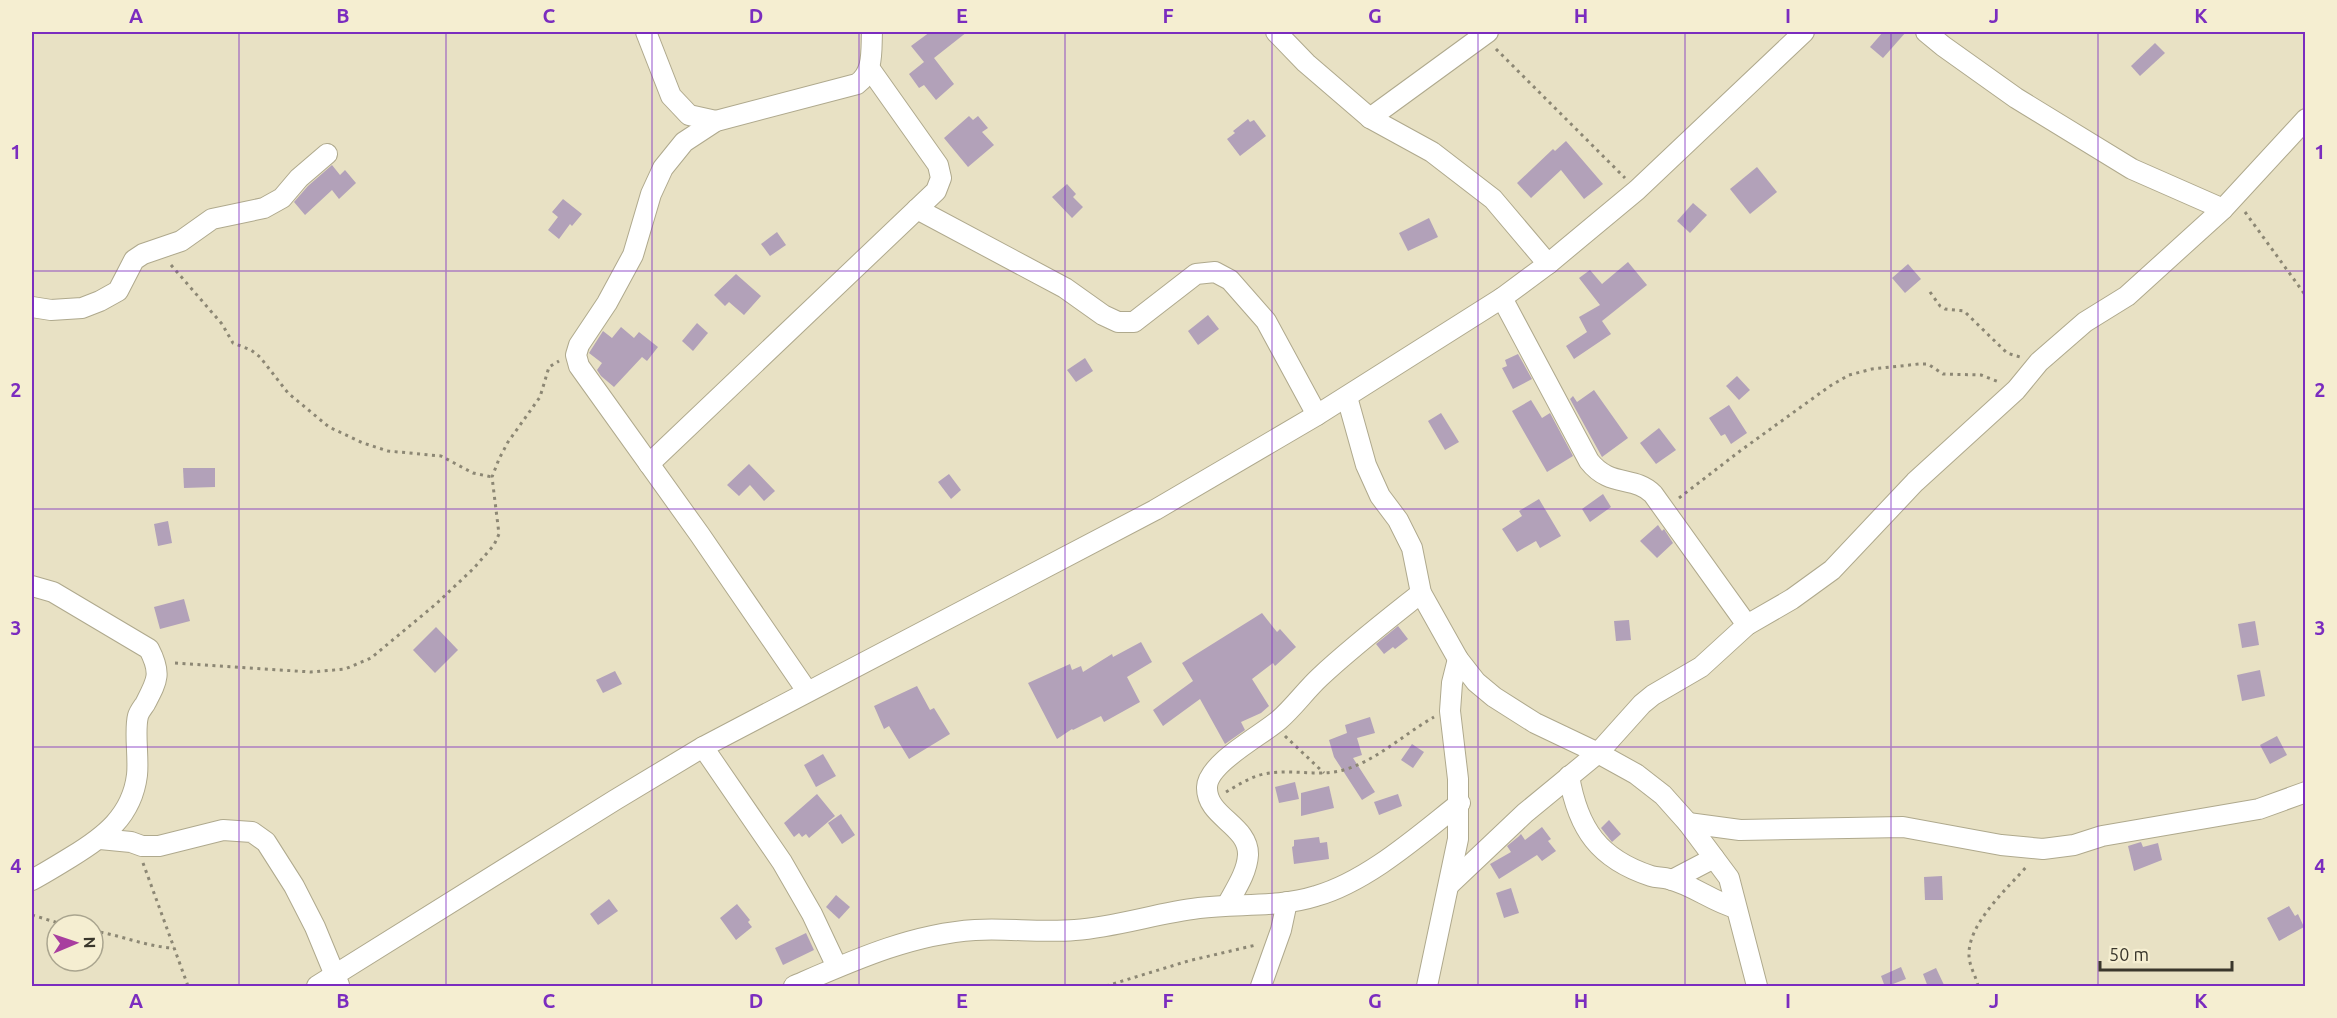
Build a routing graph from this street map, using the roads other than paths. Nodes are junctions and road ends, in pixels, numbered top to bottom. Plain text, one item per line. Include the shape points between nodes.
1 (646, 32) edge
2 (872, 32) edge
3 (1276, 32) edge
4 (1804, 32) edge
5 (1926, 32) edge
6 (1485, 34) edge
7 (870, 69) junction
8 (1370, 118) junction
9 (2306, 119) edge
10 (716, 121) junction
11 (327, 154) dead end
12 (2229, 203) junction
13 (917, 209) junction
14 (1548, 264) junction
15 (1502, 298) junction
16 (32, 307) edge
17 (1347, 396) junction
18 (1317, 415) junction
19 (649, 464) junction
20 (32, 586) edge
21 (1421, 593) junction
22 (1747, 625) junction
23 (1458, 659) junction
24 (807, 691) junction
25 (703, 747) junction
26 (1598, 753) junction
27 (1569, 777) junction
28 (2306, 792) edge
29 (1460, 803) junction
30 (118, 822) junction
31 (1688, 823) junction
32 (100, 839) junction
33 (136, 844) junction
34 (1714, 858) junction
35 (32, 880) edge
36 (1672, 880) junction
37 (1450, 884) junction
38 (1287, 902) junction
39 (1227, 905) junction
40 (1736, 908) junction
41 (837, 967) junction
42 (337, 981) edge
43 (317, 987) edge
44 (794, 987) edge
45 (1261, 987) edge
46 (1427, 987) edge
47 (1757, 987) edge

1 - 10 street via 671,96 689,115
2 - 7 street
3 - 8 street
4 - 14 street via 1637,190
5 - 12 street via 2016,98 2132,169
6 - 8 street
7 - 10 street via 857,84
7 - 13 street via 938,165 941,178 936,191
8 - 14 street via 1432,152 1493,199
9 - 12 street
10 - 19 street via 684,142 663,168 633,255 576,355 579,366
11 - 16 street via 282,198 264,208 212,219 181,241 134,260 118,291 100,301 82,308
12 - 22 street via 2127,296 2085,322 2039,362 2016,390 1915,482 1832,570
13 - 18 street via 1065,288 1118,322 1134,322 1196,274 1215,272 1230,280 1266,321
13 - 19 street
14 - 15 street
15 - 17 street
15 - 22 street via 1589,461 1604,476 1645,486
17 - 18 street
17 - 21 street via 1366,465 1412,548
18 - 24 street via 1155,510
19 - 24 street
20 - 30 street via 53,592 125,634 149,649 156,661 157,682 138,716 135,791
21 - 23 street
21 - 39 street via 1378,626 1276,723 1249,741 1211,776 1207,784 1211,804 1236,828 1247,851 1244,872
22 - 26 street via 1701,667 1642,704
23 - 26 street via 1494,698
23 - 29 street via 1450,711
24 - 25 street
25 - 41 street via 782,862
25 - 42 street
26 - 27 street
26 - 31 street via 1636,774 1663,795
27 - 36 street via 1580,819 1604,851 1634,870
27 - 37 street via 1517,819
28 - 31 street via 2259,809 2043,849 1903,827 1740,830
29 - 37 street
29 - 38 street via 1348,884 1315,897
30 - 32 street
30 - 33 street
31 - 34 street
32 - 33 street
32 - 35 street
33 - 42 street via 159,846 223,830 252,832 266,842 294,886
34 - 36 street
34 - 40 street via 1729,878
36 - 40 street
37 - 46 street
38 - 39 street
38 - 45 street
39 - 41 street via 1172,911 1107,927 973,930 891,946
40 - 47 street
41 - 44 street
42 - 43 street

